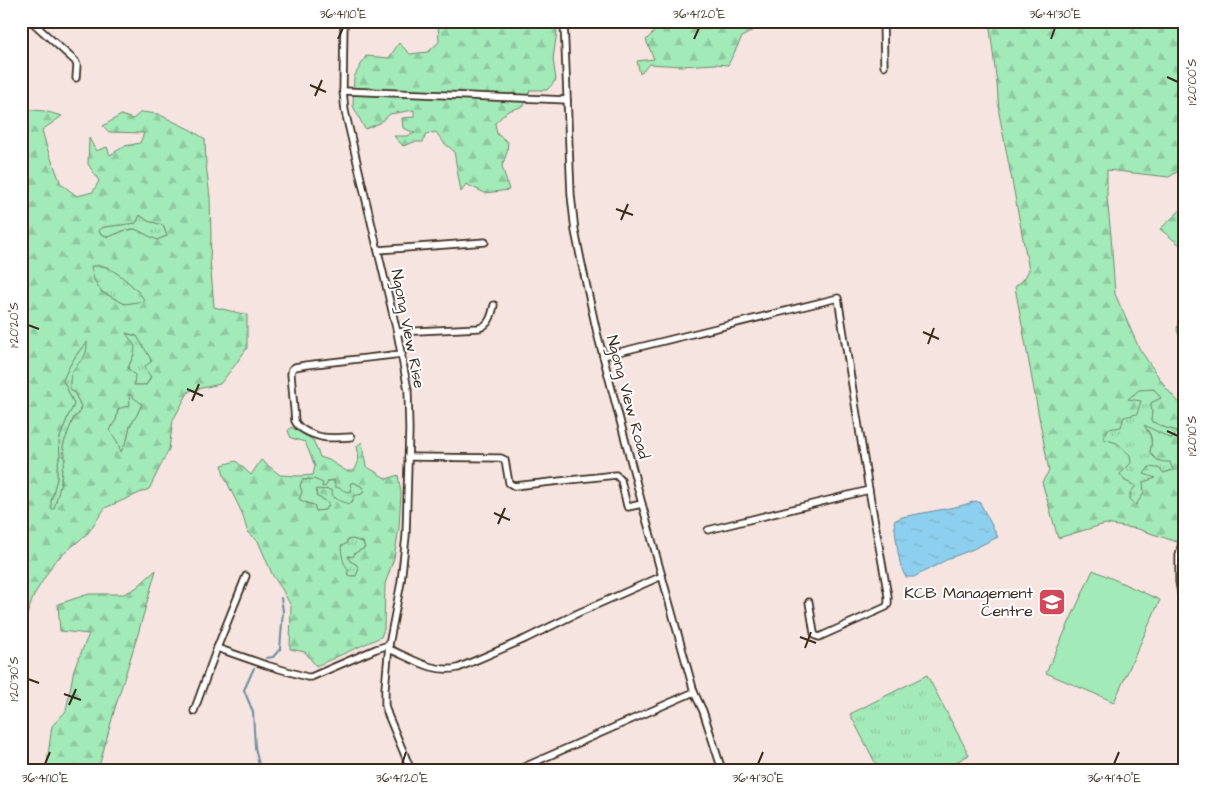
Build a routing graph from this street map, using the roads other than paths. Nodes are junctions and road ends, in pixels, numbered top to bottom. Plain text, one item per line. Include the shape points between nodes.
1 (31, 21) edge
2 (344, 21) edge
3 (564, 21) edge
4 (883, 21) edge
5 (884, 66) dead end
6 (76, 78) dead end
7 (343, 92) junction
8 (566, 100) junction
9 (485, 242) dead end
10 (378, 250) junction
11 (494, 304) dead end
12 (397, 332) junction
13 (402, 354) junction
14 (603, 356) junction
15 (351, 437) dead end
16 (408, 457) junction
17 (869, 490) junction
18 (642, 504) junction
19 (708, 530) dead end
20 (1185, 530) edge
21 (246, 576) dead end
22 (662, 576) junction
23 (809, 602) dead end
24 (1185, 614) edge
25 (389, 647) junction
26 (217, 648) junction
27 (694, 692) junction
28 (194, 710) dead end
29 (410, 770) edge
30 (517, 770) edge
31 (722, 770) edge

1 - 6 street via 75,60
2 - 7 street, Ngong View Rise
3 - 8 street, Ngong View Road
4 - 5 street
7 - 8 street
7 - 10 street, Ngong View Rise
8 - 14 street, Ngong View Road via 573,214
9 - 10 street
10 - 12 street, Ngong View Rise
11 - 12 street via 484,327
12 - 13 street, Ngong View Rise
13 - 15 street via 292,369 297,426 323,438
13 - 16 street, Ngong View Rise via 408,390
14 - 17 street via 838,298
14 - 18 street, Ngong View Road
16 - 18 street via 502,458 509,483 514,486 616,475 621,480 627,506
16 - 25 street, Ngong View Rise via 406,536
17 - 19 street
17 - 23 street via 888,604 819,637 814,633
18 - 22 street, Ngong View Road
20 - 24 street via 1179,555 1178,582
21 - 26 street
22 - 25 street via 458,668 436,669
22 - 27 street, Ngong View Road
25 - 26 street via 376,649 307,677
25 - 29 street, Ngong View Rise via 385,704
26 - 28 street
27 - 30 street
27 - 31 street, Ngong View Road

